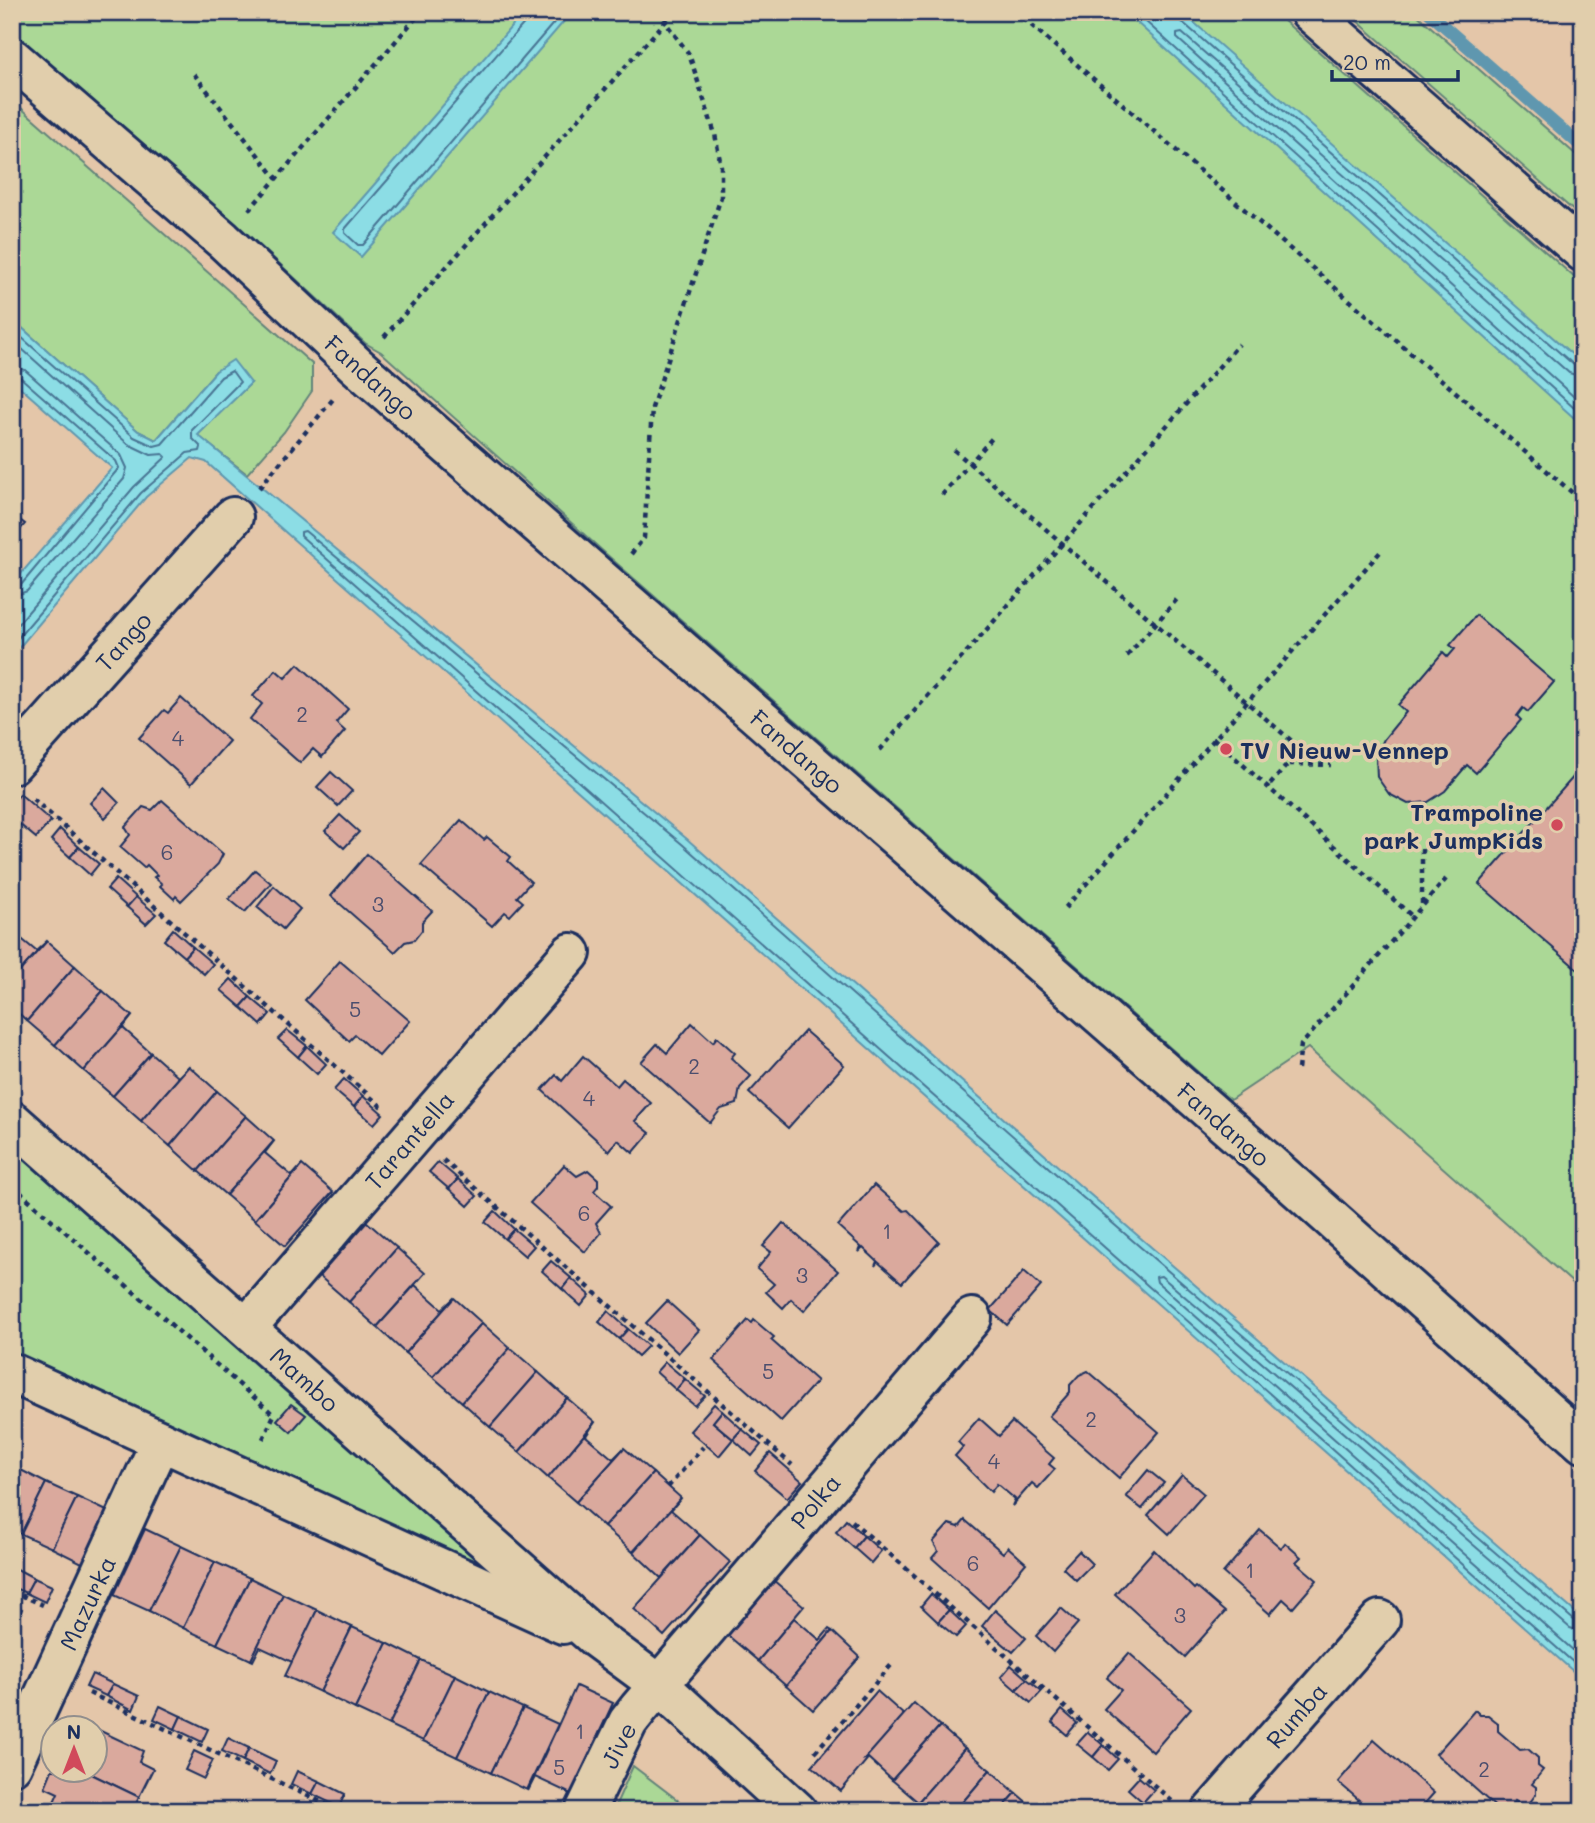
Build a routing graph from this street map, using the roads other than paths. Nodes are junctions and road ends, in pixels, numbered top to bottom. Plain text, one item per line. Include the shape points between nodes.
1 (1310, 12) edge
2 (12, 58) edge
3 (1583, 251) edge
4 (233, 517) road end
5 (20, 779) edge
6 (571, 953) dead end
7 (12, 1121) edge
8 (972, 1318) dead end
9 (247, 1327) junction
10 (12, 1373) edge
11 (161, 1441) junction
12 (1583, 1443) edge
13 (1380, 1620) dead end
14 (597, 1639) junction
15 (659, 1685) junction
16 (12, 1765) edge
17 (774, 1804) edge
18 (585, 1811) edge
19 (1212, 1811) edge

1 - 3 street
2 - 12 street, Fandango
4 - 5 street, Tango
6 - 9 street, Tarantella
7 - 9 street, Mambo
8 - 15 street, Polka
9 - 14 street, Mambo
10 - 11 street, Mambo
11 - 14 street, Mambo
11 - 16 street, Mazurka
13 - 19 street, Rumba
14 - 15 street, Mambo
15 - 17 street, Mambo
15 - 18 street, Jive via 628,1721

